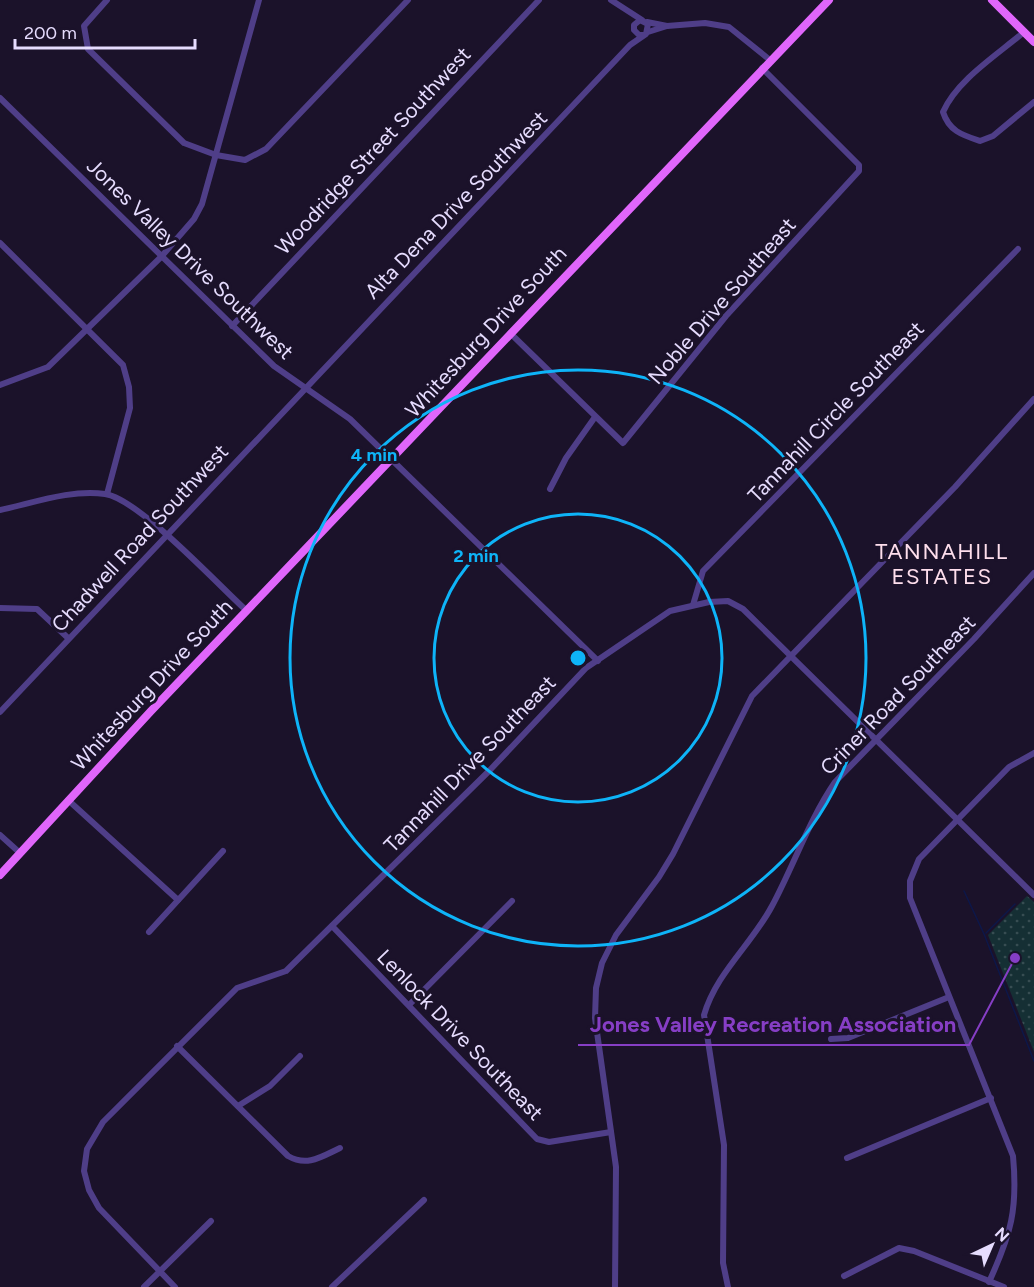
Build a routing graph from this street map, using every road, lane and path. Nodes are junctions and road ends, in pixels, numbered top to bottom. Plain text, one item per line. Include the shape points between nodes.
1 (107, 0) edge
2 (259, 0) edge
3 (408, 0) edge
4 (539, 0) edge
5 (611, 0) edge
6 (829, 0) edge
7 (992, 0) edge
8 (626, 11) junction
9 (644, 21) junction
10 (667, 26) junction
11 (634, 28) junction
12 (1023, 32) junction
13 (646, 34) junction
14 (1034, 42) edge
15 (630, 45) junction
16 (770, 60) junction
17 (762, 68) junction
18 (0, 98) edge
19 (1034, 102) edge
20 (216, 154) junction
21 (0, 243) edge
22 (1018, 249) dead end
23 (161, 256) junction
24 (232, 326) junction
25 (87, 330) junction
26 (510, 333) junction
27 (0, 386) edge
28 (304, 387) junction
29 (1034, 399) edge
30 (595, 417) junction
31 (391, 458) junction
32 (550, 489) dead end
33 (106, 494) junction
34 (0, 510) edge
35 (165, 535) junction
36 (1034, 573) edge
37 (693, 605) junction
38 (0, 608) edge
39 (247, 611) junction
40 (68, 638) junction
41 (792, 656) junction
42 (598, 661) junction
43 (0, 712) edge
44 (876, 739) junction
45 (1034, 753) edge
46 (68, 800) junction
47 (957, 819) junction
48 (0, 835) edge
49 (223, 851) dead end
50 (20, 853) junction
51 (0, 875) edge
52 (1034, 895) edge
53 (178, 900) junction
54 (512, 901) dead end
55 (332, 926) junction
56 (149, 932) dead end
57 (949, 997) junction
58 (409, 1005) junction
59 (831, 1039) dead end
60 (177, 1046) junction
61 (300, 1056) dead end
62 (991, 1098) junction
63 (238, 1106) junction
64 (611, 1132) junction
65 (340, 1148) dead end
66 (847, 1158) dead end
67 (424, 1200) dead end
68 (211, 1221) dead end
69 (159, 1271) junction
70 (844, 1276) dead end
71 (990, 1282) junction
72 (144, 1287) edge
73 (175, 1287) edge
74 (332, 1287) edge
75 (615, 1287) edge
76 (728, 1287) edge
77 (1004, 1287) edge

1 - 20 street via 84,26 88,49 183,143
2 - 20 street
3 - 20 street via 266,149 245,160
4 - 24 street, Woodridge Street Southwest
5 - 8 street
6 - 16 main road, Whitesburg Drive South
7 - 12 main road
8 - 9 street
8 - 11 street
9 - 10 street
9 - 11 street
9 - 13 street
10 - 13 street, Alta Dena Drive Southwest
10 - 16 street via 729,27
11 - 13 street via 639,35
11 - 15 street, Alta Dena Drive Southwest
12 - 14 main road
12 - 19 street via 948,99 943,112 947,125 980,141 993,136
13 - 15 street, Alta Dena Drive Southwest
15 - 28 street, Alta Dena Drive Southwest
16 - 17 main road, Whitesburg Drive South
17 - 26 main road, Whitesburg Drive South
17 - 30 street, Noble Drive Southeast via 859,165 859,171 726,316 623,443
18 - 23 street, Jones Valley Drive Southwest
20 - 23 street via 194,219
21 - 25 street
22 - 37 street, Tannahill Circle Southeast via 703,571
23 - 24 street, Jones Valley Drive Southwest
23 - 25 street
24 - 28 street, Jones Valley Drive Southwest via 274,366
25 - 27 street via 48,367
25 - 33 street via 123,365 129,387 130,408
26 - 30 street, Noble Drive Southeast
26 - 31 main road, Whitesburg Drive South
28 - 31 street, Jones Valley Drive Southwest via 336,408
28 - 35 street, Chadwell Road Southwest
29 - 41 street
30 - 32 street
31 - 39 main road, Whitesburg Drive South
31 - 42 street, Jones Valley Drive Southwest
33 - 34 street via 77,494
33 - 35 street via 127,504
35 - 39 street
35 - 40 street, Chadwell Road Southwest
36 - 44 street, Criner Road Southeast
37 - 41 street, Tannahill Drive Southeast via 728,601 743,609
37 - 42 street, Tannahill Drive Southeast via 670,611
38 - 40 street via 37,609
39 - 46 main road, Whitesburg Drive South
40 - 43 street, Chadwell Road Southwest
41 - 44 street, Tannahill Drive Southeast
41 - 64 street via 752,696 673,854 616,934 602,963 595,1018
42 - 55 street, Tannahill Drive Southeast via 586,668 490,770
44 - 47 street, Tannahill Drive Southeast
44 - 76 street, Criner Road Southeast via 823,799 772,906 710,994 704,1015 724,1145 723,1263
45 - 47 street via 1009,767
46 - 50 main road, Whitesburg Drive South
46 - 53 street
47 - 52 street, Tannahill Drive Southeast
47 - 57 street via 919,859 909,890
48 - 50 street
49 - 53 street
50 - 51 main road, Whitesburg Drive South
53 - 56 street
54 - 58 street
55 - 58 street, Lenlock Drive Southeast
55 - 60 street, Tannahill Drive Southeast via 286,971 237,988
57 - 59 street via 848,1038
57 - 62 street
58 - 64 street, Lenlock Drive Southeast via 537,1139 549,1142
60 - 63 street
60 - 69 street, Tannahill Drive Southeast via 103,1122 87,1149 84,1171 99,1208
61 - 63 street via 270,1086
62 - 66 street
62 - 71 street via 1013,1156 1016,1181 1014,1220
63 - 65 street via 281,1150 300,1163 315,1161
64 - 75 street via 616,1167
67 - 74 street
68 - 69 street
69 - 72 street
69 - 73 street, Tannahill Drive Southeast
70 - 71 street via 899,1248
71 - 77 street

